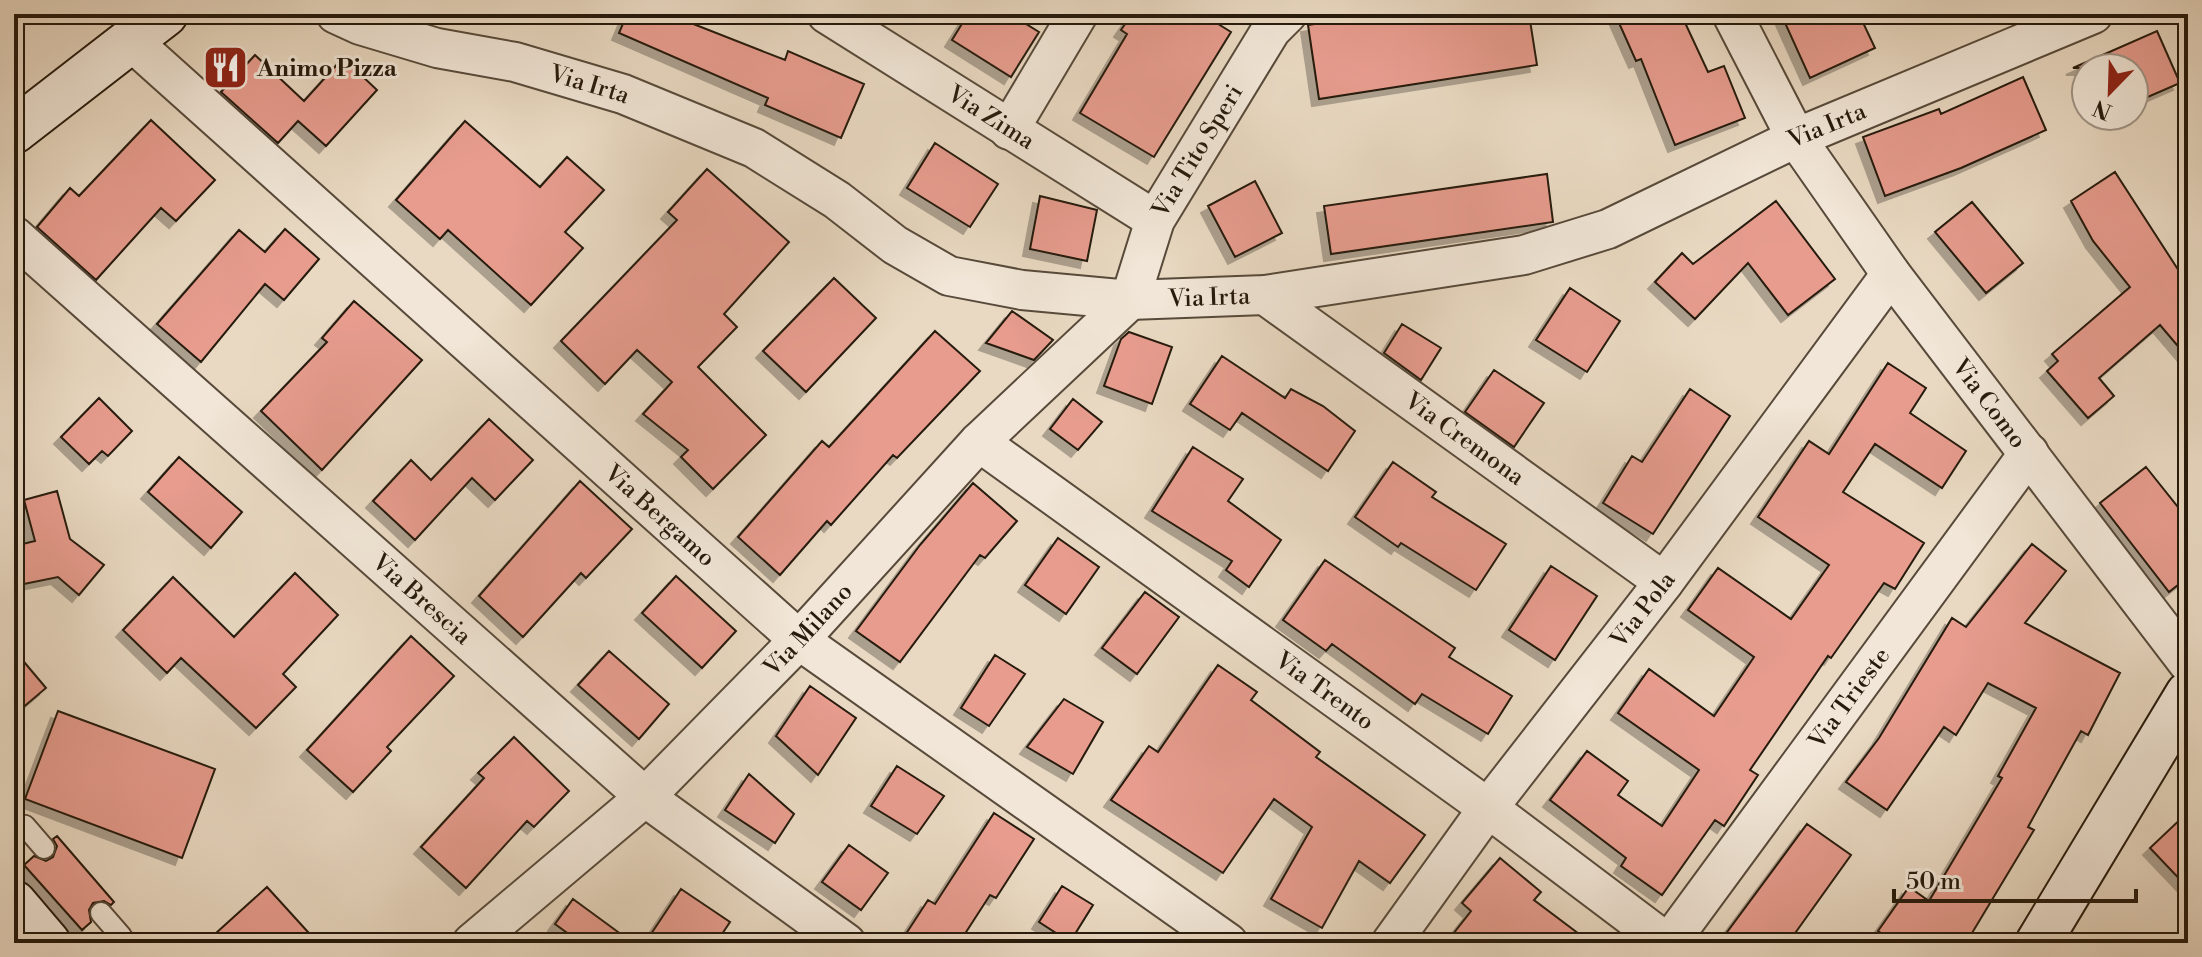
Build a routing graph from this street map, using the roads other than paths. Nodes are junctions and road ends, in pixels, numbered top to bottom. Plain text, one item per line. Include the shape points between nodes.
1 (165, 14) edge
2 (336, 14) edge
3 (827, 14) edge
4 (1078, 14) edge
5 (1287, 14) edge
6 (1732, 14) edge
7 (2093, 14) edge
8 (130, 40) junction
9 (1009, 130) junction
10 (14, 131) edge
11 (1796, 138) junction
12 (1155, 220) junction
13 (14, 236) edge
14 (1891, 274) junction
15 (1265, 295) junction
16 (1130, 300) junction
17 (979, 442) junction
18 (2029, 453) junction
19 (1664, 582) junction
20 (799, 640) junction
21 (2188, 663) edge
22 (2188, 694) edge
23 (645, 797) junction
24 (1488, 808) junction
25 (14, 831) edge
26 (44, 848) dead end
27 (14, 903) edge
28 (101, 913) dead end
29 (48, 943) edge
30 (118, 943) edge
31 (472, 943) edge
32 (846, 943) edge
33 (1228, 943) edge
34 (1391, 943) edge
35 (1668, 943) edge
36 (2038, 943) edge

1 - 8 street
2 - 16 street, Via Irta via 437,48 515,62 623,94 754,148 949,276 1022,290
3 - 9 street, Via Zima
4 - 9 street
5 - 12 street, Via Tito Speri via 1271,30
6 - 11 street, Via Como
7 - 11 street, Via Irta
8 - 10 street
8 - 20 street, Via Bergamo
9 - 12 street, Via Zima
11 - 14 street, Via Como
11 - 15 street, Via Irta via 1608,229 1524,255
12 - 16 street, Via Tito Speri
13 - 23 street, Via Brescia
14 - 18 street, Via Como
14 - 19 street, Via Pola
15 - 16 street, Via Irta
15 - 19 street, Via Cremona
16 - 17 street, Via Milano
17 - 20 street, Via Milano
17 - 24 street, Via Trento
18 - 21 street, Via Como
18 - 35 street, Via Trieste
19 - 24 street, Via Pola
20 - 23 street, Via Milano
20 - 33 street, Via Bergamo
22 - 36 street
23 - 31 street, Via Milano
23 - 32 street, Via Brescia
24 - 34 street, Via Pola
24 - 35 street, Via Trento
25 - 26 lane via 25,826
27 - 29 street
28 - 30 lane via 121,936

